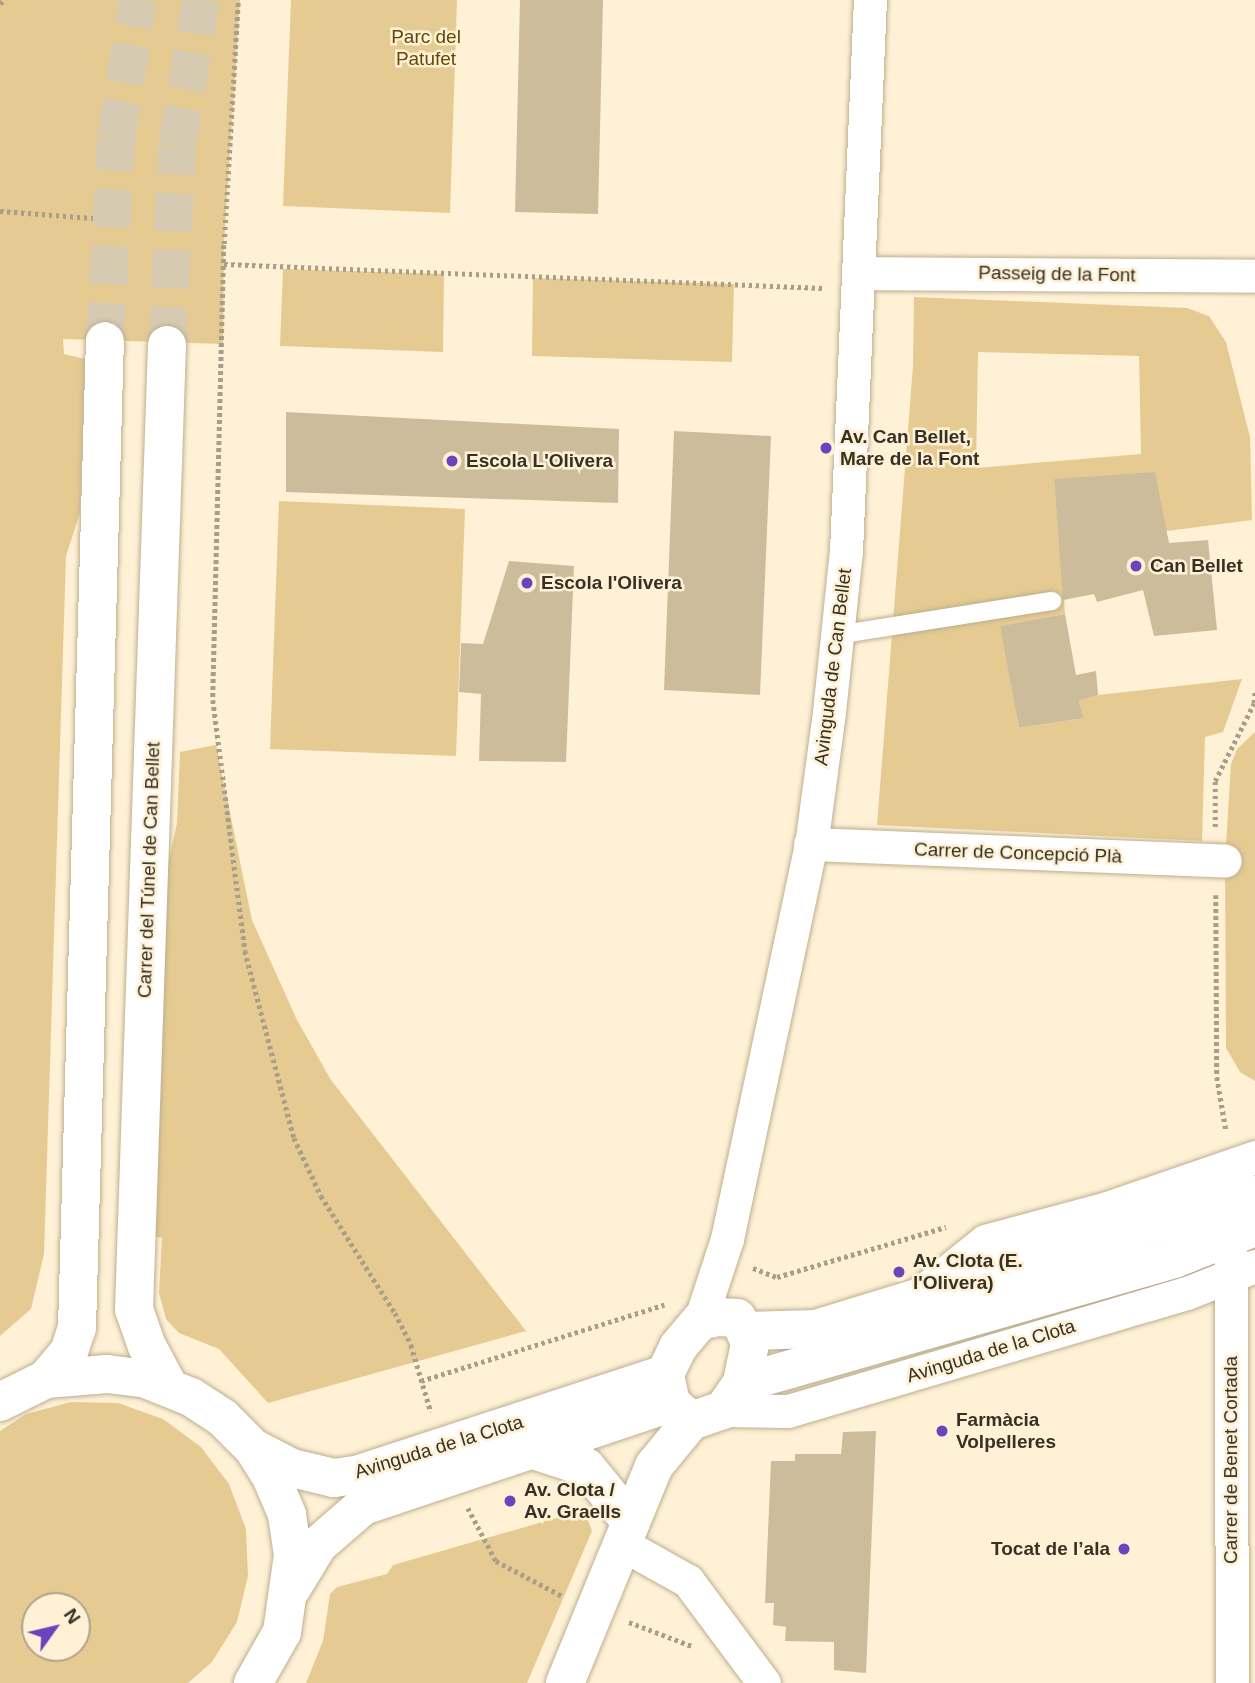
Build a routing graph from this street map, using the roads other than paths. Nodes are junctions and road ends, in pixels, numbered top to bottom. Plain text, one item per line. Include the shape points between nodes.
1 (870, 0) edge
2 (1255, 276) edge
3 (858, 281) junction
4 (106, 341) tunnel mouth
5 (167, 345) tunnel mouth
6 (1052, 601) dead end
7 (837, 635) junction
8 (810, 844) junction
9 (1220, 861) road end
10 (1234, 1153) edge
11 (1255, 1195) edge
12 (1243, 1231) edge
13 (1242, 1271) edge
14 (910, 1303) junction
15 (700, 1321) junction
16 (745, 1331) junction
17 (169, 1387) junction
18 (16, 1390) edge
19 (698, 1398) junction
20 (253, 1448) junction
21 (533, 1450) junction
22 (626, 1533) junction
23 (291, 1589) junction
24 (262, 1677) edge
25 (565, 1683) edge
26 (764, 1683) edge
27 (1232, 1683) edge

1 - 3 street, Avinguda de Can Bellet
2 - 3 street, Passeig de la Font
3 - 7 street, Avinguda de Can Bellet via 846,551
4 - 18 street via 77,1328 69,1352
5 - 17 street, Carrer del Túnel de Can Bellet via 134,1309
6 - 7 lane
7 - 8 street, Avinguda de Can Bellet
8 - 9 street, Carrer de Concepció Plà
8 - 15 street, Avinguda de Can Bellet via 718,1272
10 - 14 street via 1107,1208 985,1241
11 - 14 street
12 - 13 street, Carrer de Benet Cortada
12 - 19 street, Avinguda de la Clota via 1174,1259
13 - 19 street, Avinguda de la Clota via 1187,1293 788,1411
13 - 27 street, Carrer de Benet Cortada
14 - 16 street via 816,1329
15 - 16 street via 737,1318
15 - 19 street via 678,1347
16 - 19 street via 750,1344
17 - 18 street via 107,1374
17 - 20 street via 223,1418
19 - 20 street, Avinguda de la Clota via 334,1478 292,1468
19 - 21 street, Avinguda de la Clota
19 - 22 street via 653,1466
20 - 23 street via 287,1516
21 - 22 street via 586,1467
21 - 23 street, Avinguda de la Clota via 363,1506 318,1545
22 - 25 street
22 - 26 street via 688,1581
23 - 24 street via 282,1632

